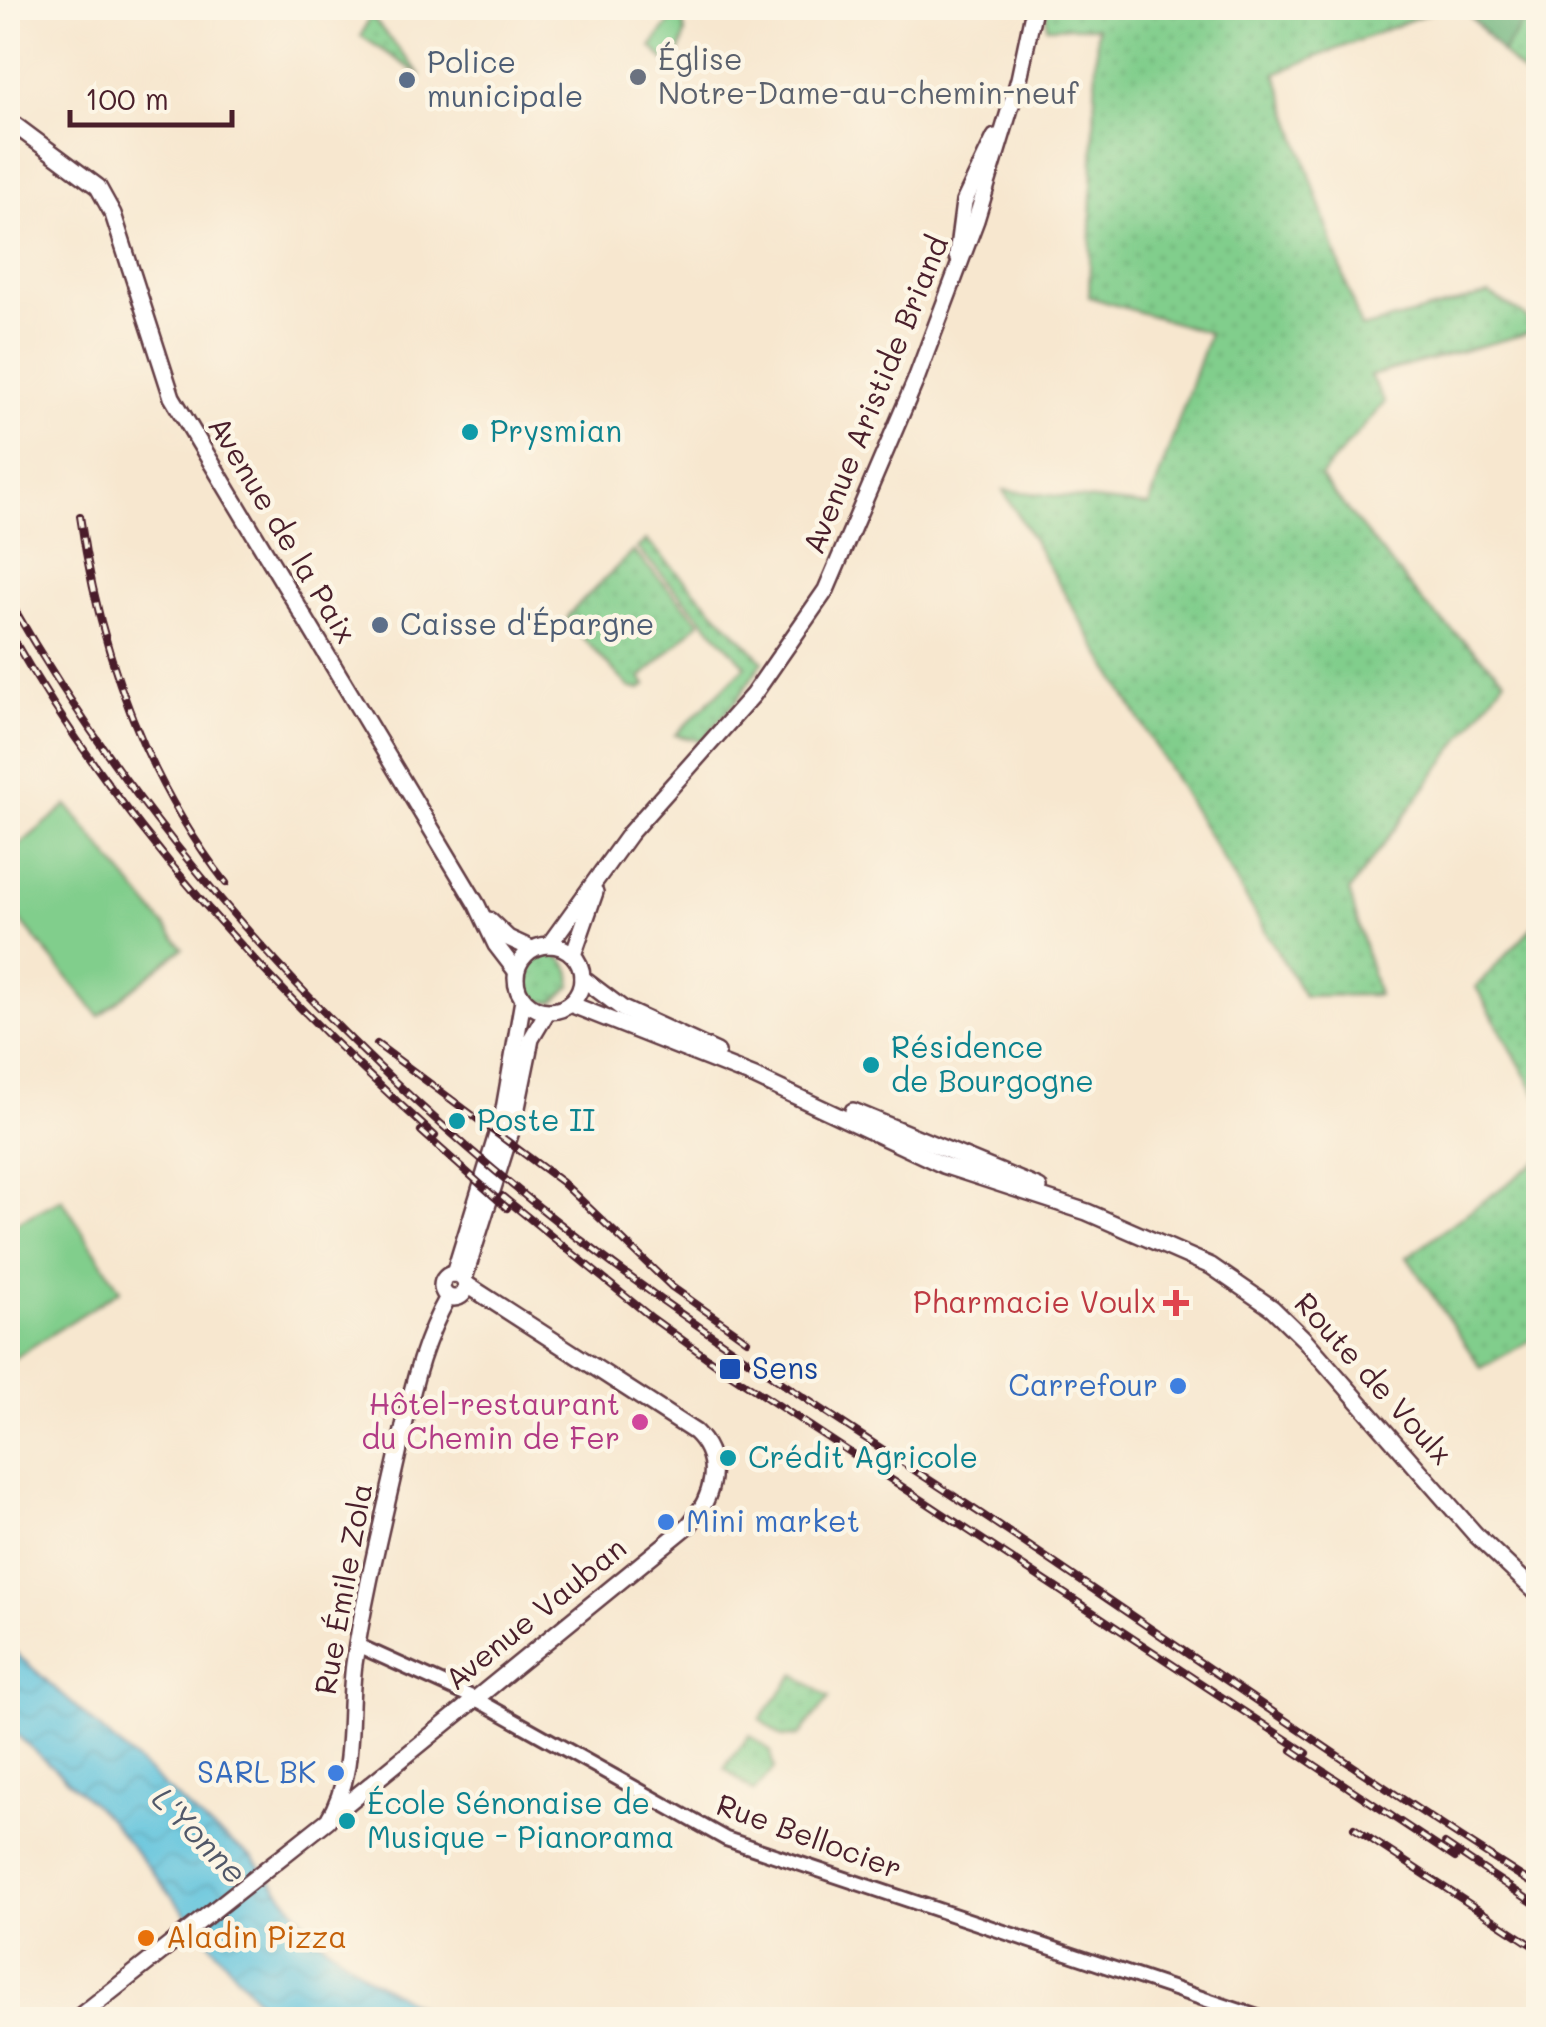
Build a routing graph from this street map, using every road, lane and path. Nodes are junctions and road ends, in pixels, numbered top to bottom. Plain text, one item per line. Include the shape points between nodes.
1 (1034, 8) edge
2 (1007, 114) junction
3 (8, 120) edge
4 (956, 270) junction
5 (601, 874) junction
6 (477, 905) junction
7 (549, 945) junction
8 (532, 949) junction
9 (572, 954) junction
10 (516, 972) junction
11 (582, 978) junction
12 (523, 1000) junction
13 (570, 1004) junction
14 (547, 1012) junction
15 (1088, 1212) junction
16 (462, 1279) junction
17 (1538, 1594) edge
18 (358, 1645) junction
19 (474, 1698) junction
20 (346, 1776) junction
21 (365, 1784) junction
22 (328, 1820) junction
23 (75, 2020) edge
24 (1267, 2020) edge

1 - 2 main road
2 - 4 main road, Avenue Aristide Briand
2 - 4 main road via 964,202
3 - 6 main road, Avenue de la Paix via 98,186 172,398
4 - 5 main road, Avenue Aristide Briand via 826,590 753,696
5 - 7 main road
5 - 9 main road
6 - 8 main road via 502,934
6 - 10 main road
7 - 8 main road
7 - 9 main road
8 - 10 main road
9 - 11 main road
10 - 12 main road
11 - 13 main road
11 - 15 main road, Route de Voulx via 623,1009
12 - 14 main road
12 - 16 main road via 508,1097 476,1203
13 - 14 main road
13 - 15 main road, Route de Voulx via 755,1076 943,1165
14 - 16 main road via 531,1038 514,1122
15 - 17 main road, Route de Voulx via 1211,1266 1272,1308 1475,1534
16 - 18 main road, Rue Émile Zola via 442,1284 448,1296 418,1365
16 - 19 main road, Avenue Vauban via 688,1426 702,1439 713,1467 711,1488 689,1525
18 - 19 street, Rue Bellocier
18 - 20 main road, Rue Émile Zola
19 - 21 main road, Avenue Vauban
19 - 24 street, Rue Bellocier via 726,1839
20 - 21 main road
20 - 22 main road, Rue Émile Zola
21 - 22 main road, Avenue Vauban
22 - 23 main road

